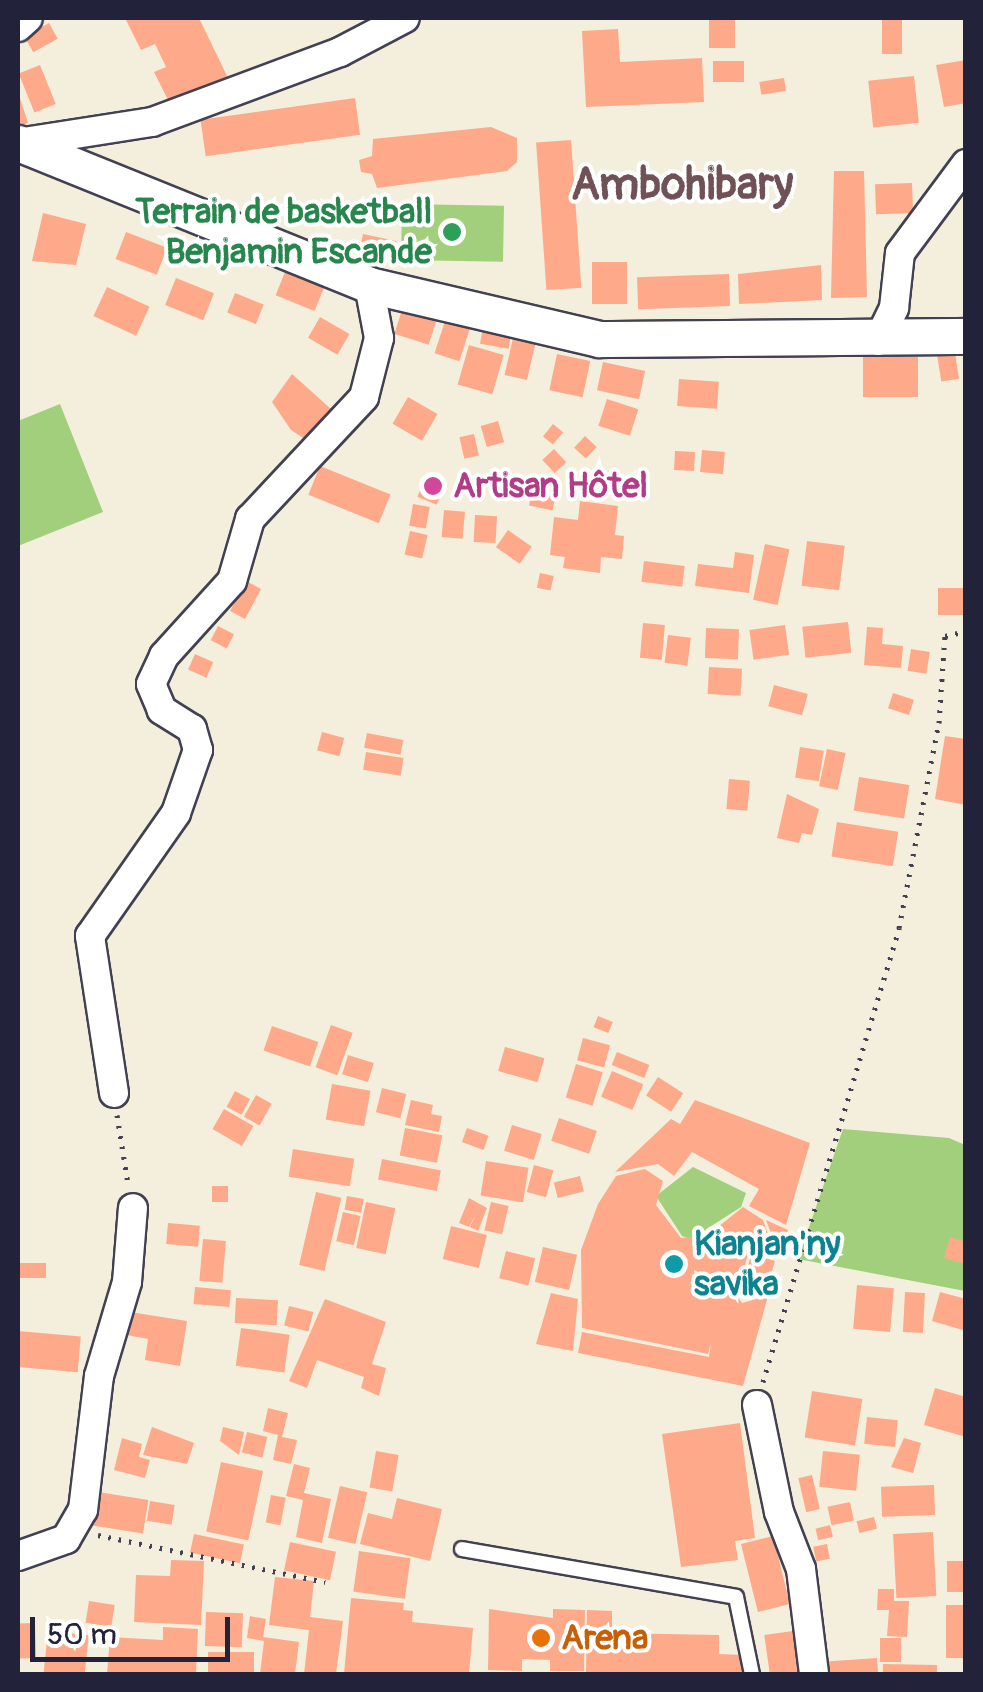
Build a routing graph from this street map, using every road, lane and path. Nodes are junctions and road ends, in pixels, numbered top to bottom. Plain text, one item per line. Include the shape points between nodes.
1 (28, 18) edge
2 (405, 18) edge
3 (18, 26) edge
4 (18, 142) edge
5 (966, 164) edge
6 (369, 286) junction
7 (966, 336) edge
8 (878, 341) junction
9 (966, 631) edge
10 (114, 1092) joint
11 (132, 1208) joint
12 (757, 1404) joint
13 (72, 1529) junction
14 (462, 1549) dead end
15 (18, 1556) edge
16 (325, 1582) dead end
17 (752, 1674) edge
18 (814, 1674) edge

1 - 3 street
2 - 4 street via 340,52 152,122
4 - 6 street
5 - 8 street via 900,253 894,308
6 - 8 street via 599,339
6 - 10 street via 379,338 364,397 250,519 232,581 164,656 151,684 162,710 192,730 198,750 176,813 90,936
7 - 8 street
9 - 12 path via 945,636 939,723 899,928
10 - 11 path
11 - 13 street via 127,1282 99,1376 82,1510
12 - 18 street via 779,1512 801,1568
13 - 15 street via 66,1539
13 - 16 path
14 - 17 lane via 736,1597

